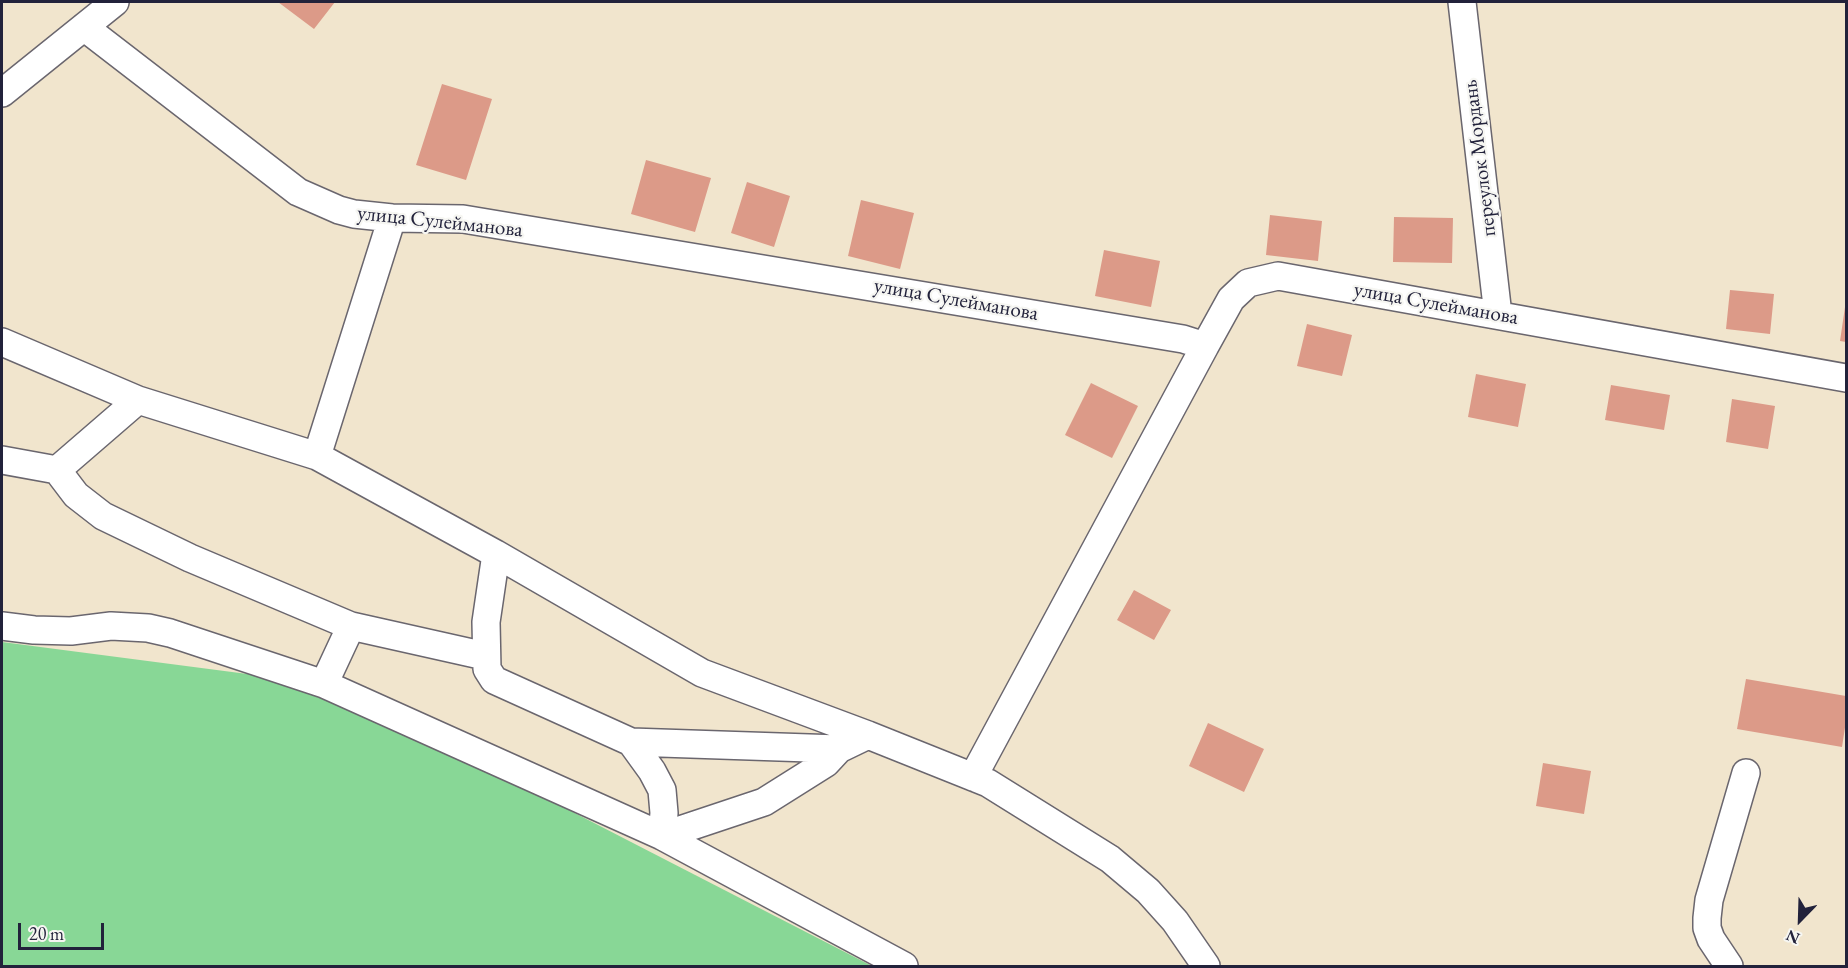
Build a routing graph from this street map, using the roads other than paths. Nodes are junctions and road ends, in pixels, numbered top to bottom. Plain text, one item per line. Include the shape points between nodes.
1 (115, 2) edge
2 (1462, 2) edge
3 (84, 27) junction
4 (2, 93) edge
5 (392, 218) junction
6 (1498, 315) junction
7 (2, 342) edge
8 (1205, 346) junction
9 (1846, 378) edge
10 (138, 400) junction
11 (318, 456) junction
12 (2, 460) edge
13 (57, 470) junction
14 (496, 554) junction
15 (2, 626) edge
16 (351, 626) junction
17 (485, 656) junction
18 (324, 684) junction
19 (868, 735) junction
20 (631, 742) junction
21 (839, 749) junction
22 (1746, 773) dead end
23 (973, 777) junction
24 (662, 836) junction
25 (904, 966) edge
26 (1206, 966) edge
27 (1729, 966) edge

1 - 3 street
2 - 6 street, переулок Мордань
3 - 4 street
3 - 5 street, улица Сулейманова via 298,192 339,210
5 - 8 street, улица Сулейманова via 463,219 1183,339
5 - 11 street
6 - 8 street, улица Сулейманова via 1278,276 1248,283 1231,299
6 - 9 street, улица Сулейманова
7 - 10 street
8 - 23 street
10 - 11 street
10 - 13 street
11 - 14 street
12 - 13 street
13 - 16 street via 76,495 103,516 190,558
14 - 17 street
14 - 19 street via 702,673
15 - 18 street via 44,630 148,628
16 - 17 street
16 - 18 street
17 - 20 street via 494,680
18 - 24 street
19 - 21 street
19 - 23 street
20 - 21 street
20 - 24 street via 662,790
21 - 24 street via 826,763 764,802
22 - 27 street via 1707,918 1711,939
23 - 26 street via 1110,859 1148,891 1175,921
24 - 25 street

